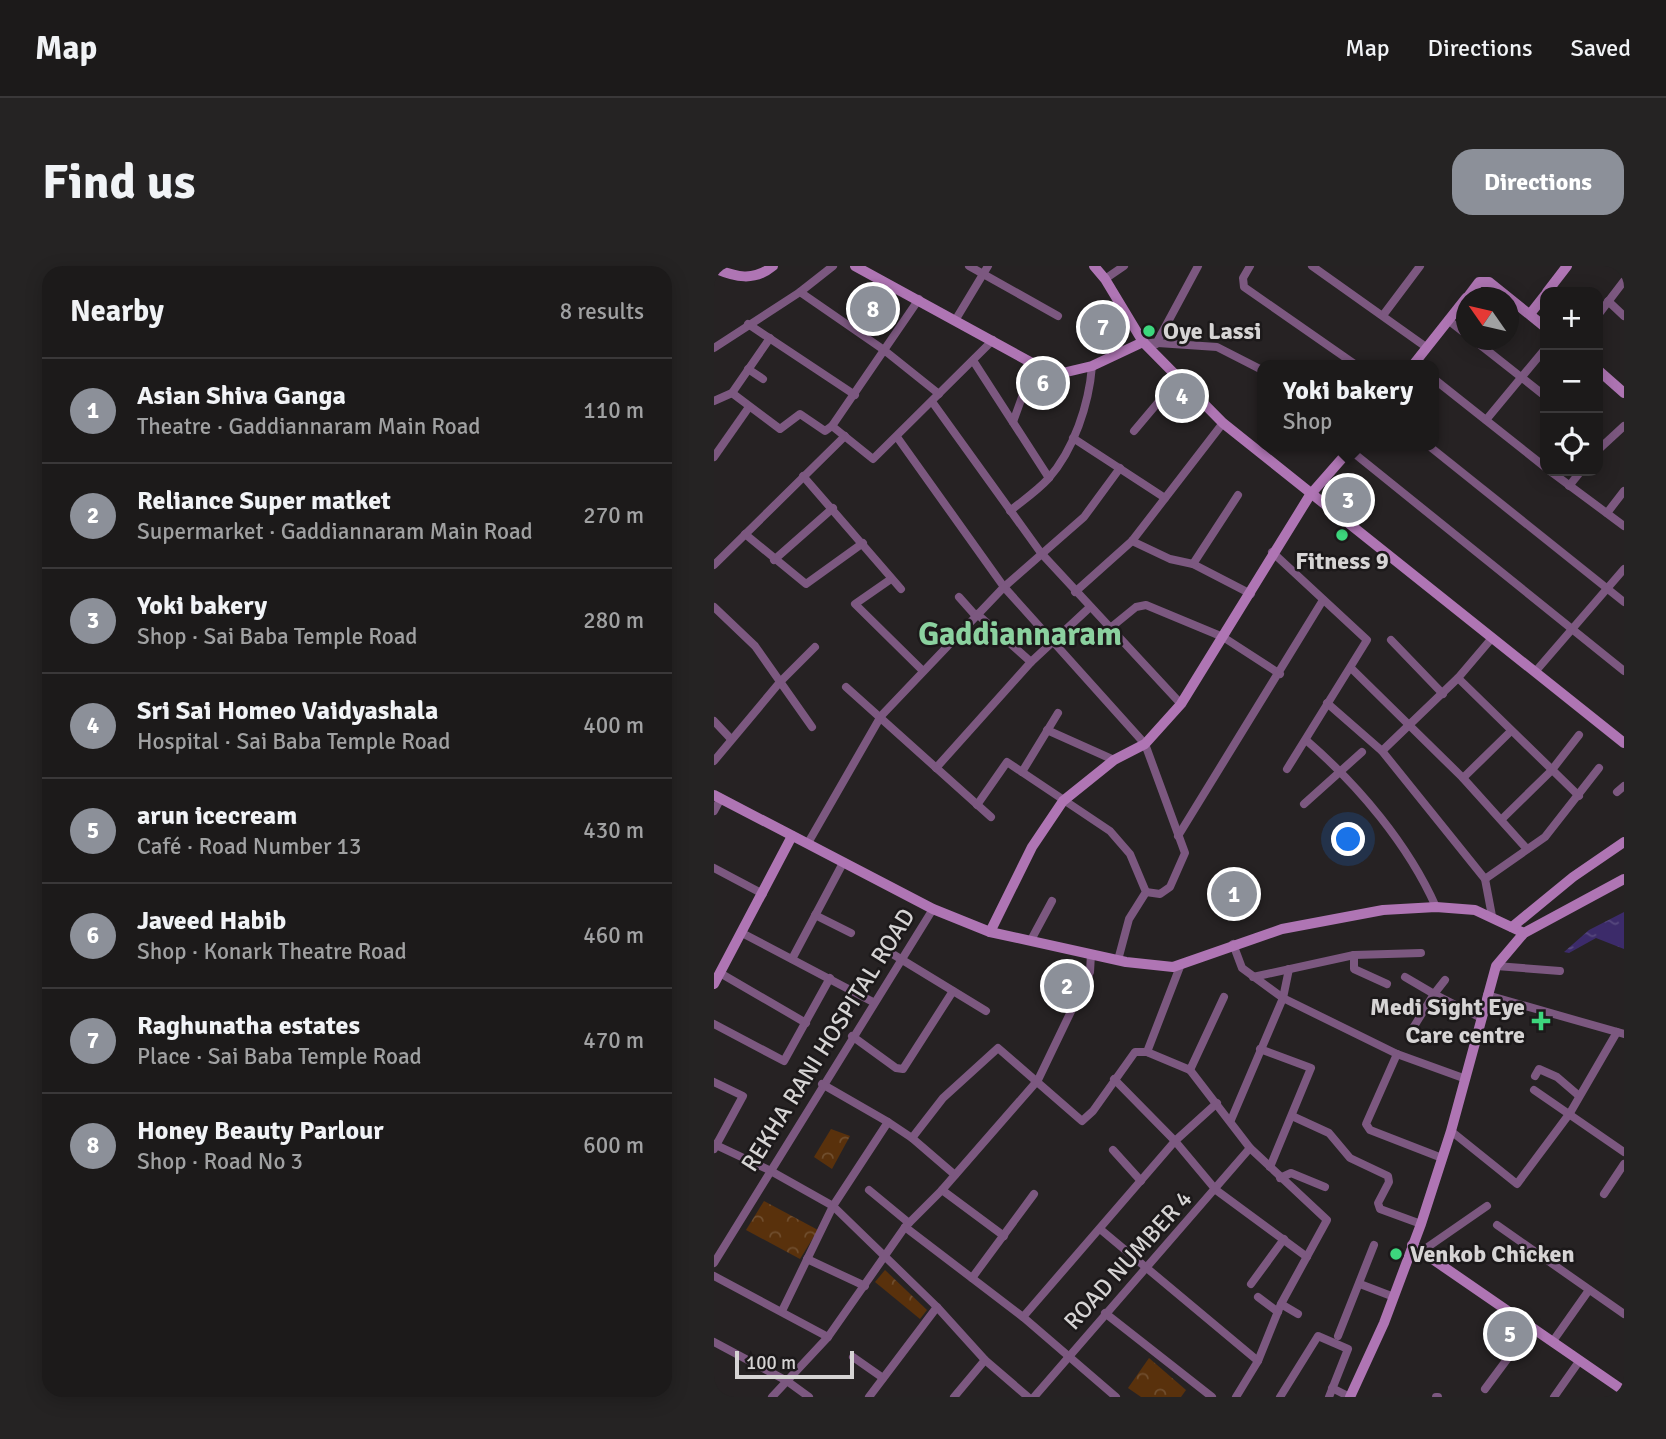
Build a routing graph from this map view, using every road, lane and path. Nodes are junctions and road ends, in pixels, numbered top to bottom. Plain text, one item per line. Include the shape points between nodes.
1 (773, 266) edge
2 (833, 266) edge
3 (855, 266) edge
4 (969, 266) edge
5 (1094, 266) edge
6 (1124, 266) edge
7 (1198, 266) edge
8 (1250, 266) edge
9 (1312, 266) edge
10 (1419, 266) edge
11 (1564, 267) edge
12 (714, 268) edge
13 (985, 270) edge
14 (1105, 279) junction
15 (1624, 281) edge
16 (1477, 287) edge
17 (1493, 287) edge
18 (1550, 287) edge
19 (800, 292) junction
20 (919, 299) junction
21 (1540, 301) edge
22 (1608, 301) junction
23 (1519, 306) edge
24 (1603, 308) edge
25 (1456, 311) edge
26 (1384, 314) junction
27 (1530, 314) junction
28 (1058, 316) dead end
29 (1624, 316) edge
30 (956, 319) junction
31 (1448, 320) junction
32 (1540, 323) edge
33 (748, 324) junction
34 (1456, 326) edge
35 (770, 338) junction
36 (993, 340) junction
37 (1143, 342) junction
38 (1156, 344) junction
39 (1426, 347) junction
40 (714, 348) edge
41 (884, 350) junction
42 (1487, 350) edge
43 (1544, 350) edge
44 (1349, 360) edge
45 (1417, 360) edge
46 (974, 362) junction
47 (1034, 364) junction
48 (1092, 366) junction
49 (1257, 367) edge
50 (748, 369) junction
51 (1603, 374) edge
52 (1523, 378) junction
53 (763, 379) dead end
54 (1177, 380) junction
55 (1439, 383) edge
56 (1540, 392) edge
57 (732, 393) junction
58 (1624, 393) edge
59 (939, 394) junction
60 (855, 395) junction
61 (714, 401) edge
62 (933, 403) junction
63 (748, 407) junction
64 (1486, 420) junction
65 (1013, 422) junction
66 (1223, 423) junction
67 (832, 426) junction
68 (1624, 426) edge
69 (1134, 431) dead end
70 (845, 436) junction
71 (897, 437) junction
72 (1073, 438) junction
73 (1603, 442) edge
74 (1347, 451) edge
75 (1353, 451) edge
76 (1435, 451) edge
77 (714, 457) edge
78 (1540, 463) edge
79 (1120, 468) junction
80 (803, 476) junction
81 (1556, 476) edge
82 (1577, 476) edge
83 (1049, 478) junction
84 (1569, 486) junction
85 (1624, 491) edge
86 (1238, 495) dead end
87 (1310, 495) junction
88 (1165, 498) junction
89 (833, 508) junction
90 (1010, 511) junction
91 (1607, 513) junction
92 (1624, 526) edge
93 (745, 534) junction
94 (1132, 541) junction
95 (863, 543) junction
96 (1272, 552) junction
97 (1041, 553) junction
98 (774, 560) junction
99 (1193, 564) junction
100 (714, 565) edge
101 (1624, 569) edge
102 (891, 579) junction
103 (1004, 587) junction
104 (1607, 587) junction
105 (901, 589) dead end
106 (1074, 592) junction
107 (1251, 594) junction
108 (959, 597) dead end
109 (1323, 600) junction
110 (1624, 602) edge
111 (714, 607) edge
112 (1088, 608) junction
113 (976, 615) junction
114 (1109, 629) junction
115 (1573, 631) junction
116 (1223, 637) junction
117 (1492, 638) junction
118 (1055, 640) junction
119 (1391, 640) dead end
120 (816, 647) dead end
121 (1031, 662) junction
122 (1351, 668) junction
123 (923, 671) junction
124 (1624, 671) edge
125 (1535, 672) junction
126 (1280, 674) junction
127 (1458, 678) junction
128 (780, 682) junction
129 (846, 687) dead end
130 (1443, 694) junction
131 (1327, 703) junction
132 (1181, 704) junction
133 (1058, 713) dead end
134 (881, 716) junction
135 (714, 721) edge
136 (1409, 725) junction
137 (812, 727) dead end
138 (1047, 730) junction
139 (1510, 732) junction
140 (1579, 736) dead end
141 (731, 739) junction
142 (1306, 740) junction
143 (1624, 743) edge
144 (1145, 744) junction
145 (1382, 751) junction
146 (1362, 752) dead end
147 (1114, 760) junction
148 (714, 761) edge
149 (936, 768) junction
150 (1599, 768) dead end
151 (1287, 769) dead end
152 (1341, 770) junction
153 (1551, 771) junction
154 (1023, 772) junction
155 (1463, 778) junction
156 (717, 796) edge
157 (1578, 796) junction
158 (1063, 801) junction
159 (1304, 804) dead end
160 (977, 805) junction
161 (714, 811) edge
162 (991, 817) dead end
163 (1502, 819) junction
164 (792, 836) junction
165 (1178, 836) junction
166 (1624, 842) edge
167 (808, 843) junction
168 (1527, 849) junction
169 (843, 863) junction
170 (714, 868) edge
171 (1485, 879) junction
172 (1624, 879) edge
173 (1146, 892) junction
174 (762, 894) junction
175 (1052, 901) dead end
176 (1436, 907) junction
177 (933, 909) junction
178 (815, 915) junction
179 (1492, 916) junction
180 (1512, 927) junction
181 (990, 932) junction
182 (742, 933) junction
183 (851, 933) dead end
184 (1524, 933) junction
185 (1031, 940) junction
186 (1233, 944) junction
187 (886, 950) dead end
188 (1421, 953) dead end
189 (1091, 954) junction
190 (1354, 955) junction
191 (901, 958) junction
192 (792, 959) junction
193 (1118, 960) junction
194 (1181, 964) junction
195 (1496, 966) junction
196 (1289, 969) junction
197 (1560, 971) dead end
198 (1253, 977) junction
199 (1405, 977) dead end
200 (830, 978) junction
201 (716, 980) edge
202 (1445, 980) dead end
203 (1387, 984) dead end
204 (953, 991) junction
205 (1434, 994) junction
206 (1488, 995) junction
207 (1224, 997) dead end
208 (1283, 998) junction
209 (873, 1002) junction
210 (986, 1011) dead end
211 (1482, 1018) junction
212 (806, 1023) junction
213 (714, 1024) edge
214 (1413, 1028) dead end
215 (1621, 1033) edge
216 (852, 1036) junction
217 (1260, 1049) junction
218 (1147, 1052) junction
219 (1397, 1054) junction
220 (1189, 1070) junction
221 (1535, 1076) dead end
222 (1114, 1079) junction
223 (1466, 1079) junction
224 (1038, 1080) junction
225 (714, 1082) edge
226 (822, 1084) junction
227 (1534, 1090) dead end
228 (1578, 1095) junction
229 (1217, 1103) junction
230 (1570, 1113) junction
231 (1292, 1116) junction
232 (1231, 1120) junction
233 (888, 1122) junction
234 (1451, 1131) junction
235 (912, 1138) junction
236 (1175, 1141) junction
237 (715, 1146) edge
238 (1250, 1148) junction
239 (1113, 1150) dead end
240 (1624, 1152) edge
241 (1442, 1158) junction
242 (1624, 1164) edge
243 (1270, 1167) junction
244 (769, 1170) junction
245 (955, 1175) junction
246 (1280, 1178) junction
247 (1141, 1181) junction
248 (1325, 1187) dead end
249 (942, 1190) junction
250 (1216, 1190) junction
251 (869, 1191) dead end
252 (1034, 1194) dead end
253 (1604, 1194) dead end
254 (833, 1206) junction
255 (1487, 1206) dead end
256 (1421, 1224) junction
257 (907, 1225) junction
258 (1497, 1226) dead end
259 (1100, 1229) junction
260 (1004, 1236) junction
261 (1284, 1239) junction
262 (1374, 1245) dead end
263 (1417, 1248) junction
264 (882, 1256) junction
265 (1307, 1257) junction
266 (807, 1259) junction
267 (714, 1263) edge
268 (1144, 1269) junction
269 (714, 1276) edge
270 (972, 1278) junction
271 (1251, 1284) dead end
272 (1360, 1284) junction
273 (865, 1286) junction
274 (1589, 1290) junction
275 (1258, 1297) dead end
276 (1394, 1297) junction
277 (937, 1307) junction
278 (1279, 1308) junction
279 (782, 1311) junction
280 (1105, 1313) junction
281 (1298, 1314) dead end
282 (1624, 1314) edge
283 (1023, 1317) junction
284 (1531, 1327) junction
285 (1338, 1336) dead end
286 (828, 1337) junction
287 (1553, 1341) junction
288 (714, 1342) edge
289 (1068, 1355) junction
290 (853, 1357) dead end
291 (985, 1360) junction
292 (1580, 1360) junction
293 (1258, 1361) junction
294 (883, 1378) junction
295 (787, 1381) junction
296 (1485, 1389) dead end
297 (1624, 1391) edge
298 (1331, 1393) edge
299 (772, 1397) edge
300 (809, 1397) edge
301 (869, 1397) edge
302 (954, 1397) edge
303 (1031, 1397) edge
304 (1116, 1397) edge
305 (1212, 1397) edge
306 (1236, 1397) edge
307 (1280, 1397) edge
308 (1350, 1397) edge
309 (1553, 1397) edge
310 (1619, 1397) edge

1 - 12 street via 759,276 746,277
2 - 19 street
3 - 20 street
4 - 13 street
5 - 14 street
6 - 14 street
7 - 38 street
8 - 44 street via 1244,287
9 - 26 street
10 - 26 street
11 - 18 street
13 - 28 street
13 - 30 street
14 - 37 street
15 - 22 street
16 - 17 street via 1483,280
19 - 33 street
19 - 41 street
20 - 30 street
20 - 41 street
21 - 27 street
22 - 24 street
22 - 29 street
23 - 27 street
25 - 31 street
26 - 39 street
27 - 32 street
30 - 36 street
31 - 34 street
31 - 39 street
33 - 35 street
33 - 40 street
35 - 50 street
35 - 60 street
36 - 46 street
36 - 47 street
37 - 38 street
37 - 48 street
37 - 54 street
38 - 49 street via 1217,347
39 - 45 street
41 - 59 street
41 - 60 street
42 - 52 street
43 - 52 street
46 - 59 street
46 - 65 street
47 - 48 street via 1060,376
47 - 65 street
48 - 72 street via 1090,391
50 - 53 street
50 - 57 street
51 - 58 street
52 - 56 street
52 - 64 street
54 - 66 street
54 - 69 street
55 - 64 street
57 - 61 street
57 - 63 street
59 - 62 street
60 - 67 street
62 - 71 street
62 - 90 street
63 - 67 street via 780,429 800,414 825,431
63 - 77 street
64 - 78 street
65 - 83 street
66 - 87 street
66 - 88 street
67 - 70 street
68 - 73 street
70 - 71 street via 873,460
70 - 80 street
71 - 103 street
72 - 79 street
72 - 83 street
74 - 87 street
75 - 115 street
76 - 104 street
79 - 88 street
79 - 97 street via 1084,517
80 - 89 street
80 - 93 street
81 - 84 street
82 - 84 street
83 - 90 street
84 - 91 street
85 - 91 street
86 - 99 street
87 - 96 street
87 - 117 street
88 - 94 street
89 - 95 street
89 - 98 street
90 - 97 street
91 - 92 street
93 - 98 street
93 - 100 street
94 - 99 street
94 - 106 street
95 - 98 street via 806,584
95 - 102 street
96 - 107 street
96 - 109 street
97 - 103 street
97 - 106 street
99 - 107 street
101 - 104 street
102 - 105 street
102 - 123 street via 855,604
103 - 113 street
103 - 118 street
104 - 110 street
104 - 115 street
106 - 112 street
107 - 116 street
108 - 113 street
109 - 122 street via 1367,640
109 - 126 street
111 - 128 street via 755,646
112 - 114 street
112 - 118 street
113 - 121 street
113 - 123 street
114 - 116 street via 1136,607 1146,605
114 - 132 street
115 - 124 street
115 - 125 street
116 - 126 street
116 - 132 street
117 - 125 street
117 - 127 street
118 - 121 street
118 - 144 street
119 - 130 street
120 - 128 street
121 - 149 street
122 - 131 street
122 - 136 street
123 - 134 street
125 - 143 street
126 - 165 street
127 - 130 street
127 - 139 street
128 - 137 street
128 - 141 street
129 - 134 street
130 - 136 street
131 - 142 street
131 - 145 street
132 - 144 street
133 - 138 street
134 - 149 street
134 - 167 street
135 - 141 street
136 - 145 street
136 - 155 street
138 - 147 street
138 - 154 street
139 - 153 street
139 - 155 street
140 - 153 street
141 - 148 street
142 - 151 street
142 - 152 street
144 - 147 street
144 - 165 street
145 - 171 street
146 - 152 street
147 - 158 street
149 - 160 street
150 - 157 street
152 - 159 street
152 - 176 street via 1420,873
153 - 157 street
153 - 163 street
154 - 158 street
154 - 160 street via 1006,762
155 - 163 street
156 - 161 street
156 - 164 street
157 - 168 street via 1545,837
158 - 173 street via 1121,842
158 - 181 street via 1032,847
160 - 162 street
163 - 168 street
164 - 167 street
164 - 174 street
165 - 173 street via 1185,853 1170,887 1160,894
166 - 180 street
167 - 169 street
168 - 171 street
169 - 177 street
169 - 178 street
170 - 174 street
171 - 179 street
172 - 184 street
173 - 193 street via 1129,919
174 - 182 street
175 - 185 street
176 - 179 street
176 - 186 street via 1383,910 1282,929
177 - 181 street
177 - 191 street, REKHA RANI HOSPITAL ROAD
178 - 183 street
178 - 192 street
179 - 180 street
180 - 184 street
181 - 185 street
182 - 192 street
182 - 201 street
184 - 195 street
185 - 189 street
186 - 194 street
186 - 198 street via 1242,968
187 - 191 street
188 - 190 street
189 - 193 street
189 - 224 street via 1090,972
190 - 196 street
190 - 203 street via 1354,970
191 - 204 street
191 - 209 street, REKHA RANI HOSPITAL ROAD
192 - 200 street
193 - 194 street via 1173,967
194 - 218 street
195 - 197 street
195 - 206 street
196 - 198 street
196 - 208 street
198 - 208 street
199 - 205 street
200 - 209 street
200 - 212 street
201 - 212 street
202 - 205 street
204 - 210 street
204 - 216 street via 903,1069
205 - 211 street
205 - 214 street
206 - 211 street
206 - 215 street
207 - 220 street
208 - 217 street
208 - 219 street
209 - 216 street, REKHA RANI HOSPITAL ROAD
211 - 223 street
212 - 213 street via 784,1061
215 - 228 street
216 - 226 street, REKHA RANI HOSPITAL ROAD
217 - 231 street via 1311,1068
217 - 232 street
218 - 220 street
218 - 222 street via 1129,1055
219 - 223 street
219 - 241 street via 1368,1127
220 - 229 street
221 - 228 street via 1539,1069 1552,1074
222 - 224 street via 1082,1121
222 - 236 street
223 - 234 street
224 - 235 street via 998,1048 943,1098
224 - 245 street
225 - 237 street via 743,1096
226 - 233 street
226 - 244 street, REKHA RANI HOSPITAL ROAD
227 - 230 street
228 - 230 street
229 - 232 street
229 - 236 street
230 - 234 street via 1517,1184
230 - 240 street
231 - 243 street
231 - 256 street via 1329,1133 1350,1158 1388,1176 1380,1209
232 - 238 street
233 - 235 street
233 - 254 street
234 - 241 street
235 - 245 street
236 - 247 street
236 - 250 street
237 - 244 street
238 - 243 street
238 - 250 street, ROAD NUMBER 4
239 - 247 street
241 - 256 street
242 - 253 street
243 - 246 street
244 - 254 street
244 - 267 street, REKHA RANI HOSPITAL ROAD
245 - 249 street
246 - 248 street via 1291,1173
246 - 265 street via 1327,1220
247 - 259 street
249 - 257 street
249 - 260 street
250 - 261 street
250 - 268 street, ROAD NUMBER 4
251 - 257 street
252 - 260 street
254 - 264 street
254 - 266 street
255 - 263 street
256 - 263 street
257 - 264 street
257 - 270 street
258 - 274 street
259 - 268 street
259 - 283 street
260 - 270 street
261 - 265 street
261 - 271 street
262 - 272 street
263 - 276 street
263 - 284 street
264 - 273 street
264 - 277 street
265 - 278 street
266 - 273 street
266 - 279 street
268 - 280 street, ROAD NUMBER 4
268 - 293 street
269 - 279 street
270 - 283 street
272 - 276 street
272 - 285 street
273 - 286 street
274 - 282 street
274 - 287 street
275 - 278 street
276 - 308 street
277 - 291 street
277 - 294 street
278 - 281 street
278 - 293 street
279 - 286 street
280 - 289 street, ROAD NUMBER 4
280 - 305 street
283 - 289 street
284 - 287 street
284 - 296 street
286 - 295 street
287 - 292 street
288 - 295 street
289 - 303 street, ROAD NUMBER 4
289 - 304 street
290 - 294 street
291 - 302 street
291 - 303 street
292 - 297 street
292 - 309 street
293 - 306 street
294 - 301 street
295 - 299 street
295 - 300 street
297 - 310 street
298 - 307 street via 1348,1349 1318,1336
298 - 308 street

